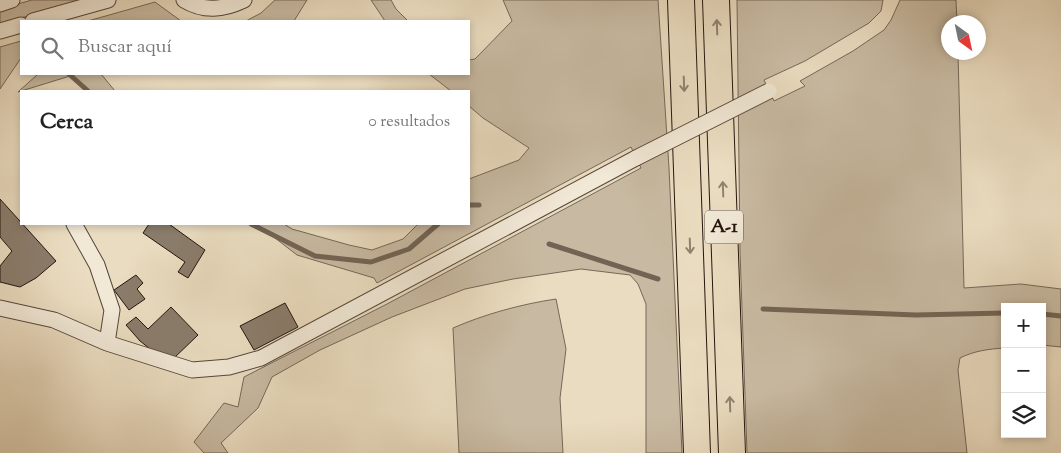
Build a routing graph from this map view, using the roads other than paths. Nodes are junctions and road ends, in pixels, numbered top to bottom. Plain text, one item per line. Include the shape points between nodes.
1 (12, 0) edge
2 (108, 0) edge
3 (184, 0) edge
4 (244, 0) edge
5 (681, 0) edge
6 (716, 0) edge
7 (0, 4) edge
8 (37, 20) edge
9 (20, 25) edge
10 (0, 31) edge
11 (769, 91) dead end
12 (75, 225) edge
13 (0, 308) edge
14 (107, 343) junction
15 (697, 453) edge
16 (732, 453) edge

1 - 7 street
2 - 8 street
3 - 4 street via 193,6 210,9 228,8
5 -> 15 highway, A-1
16 -> 6 highway, A-1
9 - 10 street
11 - 14 street, bridge via 636,158 261,358 229,367 192,370
12 - 14 street via 97,265 112,310
13 - 14 street via 54,320

